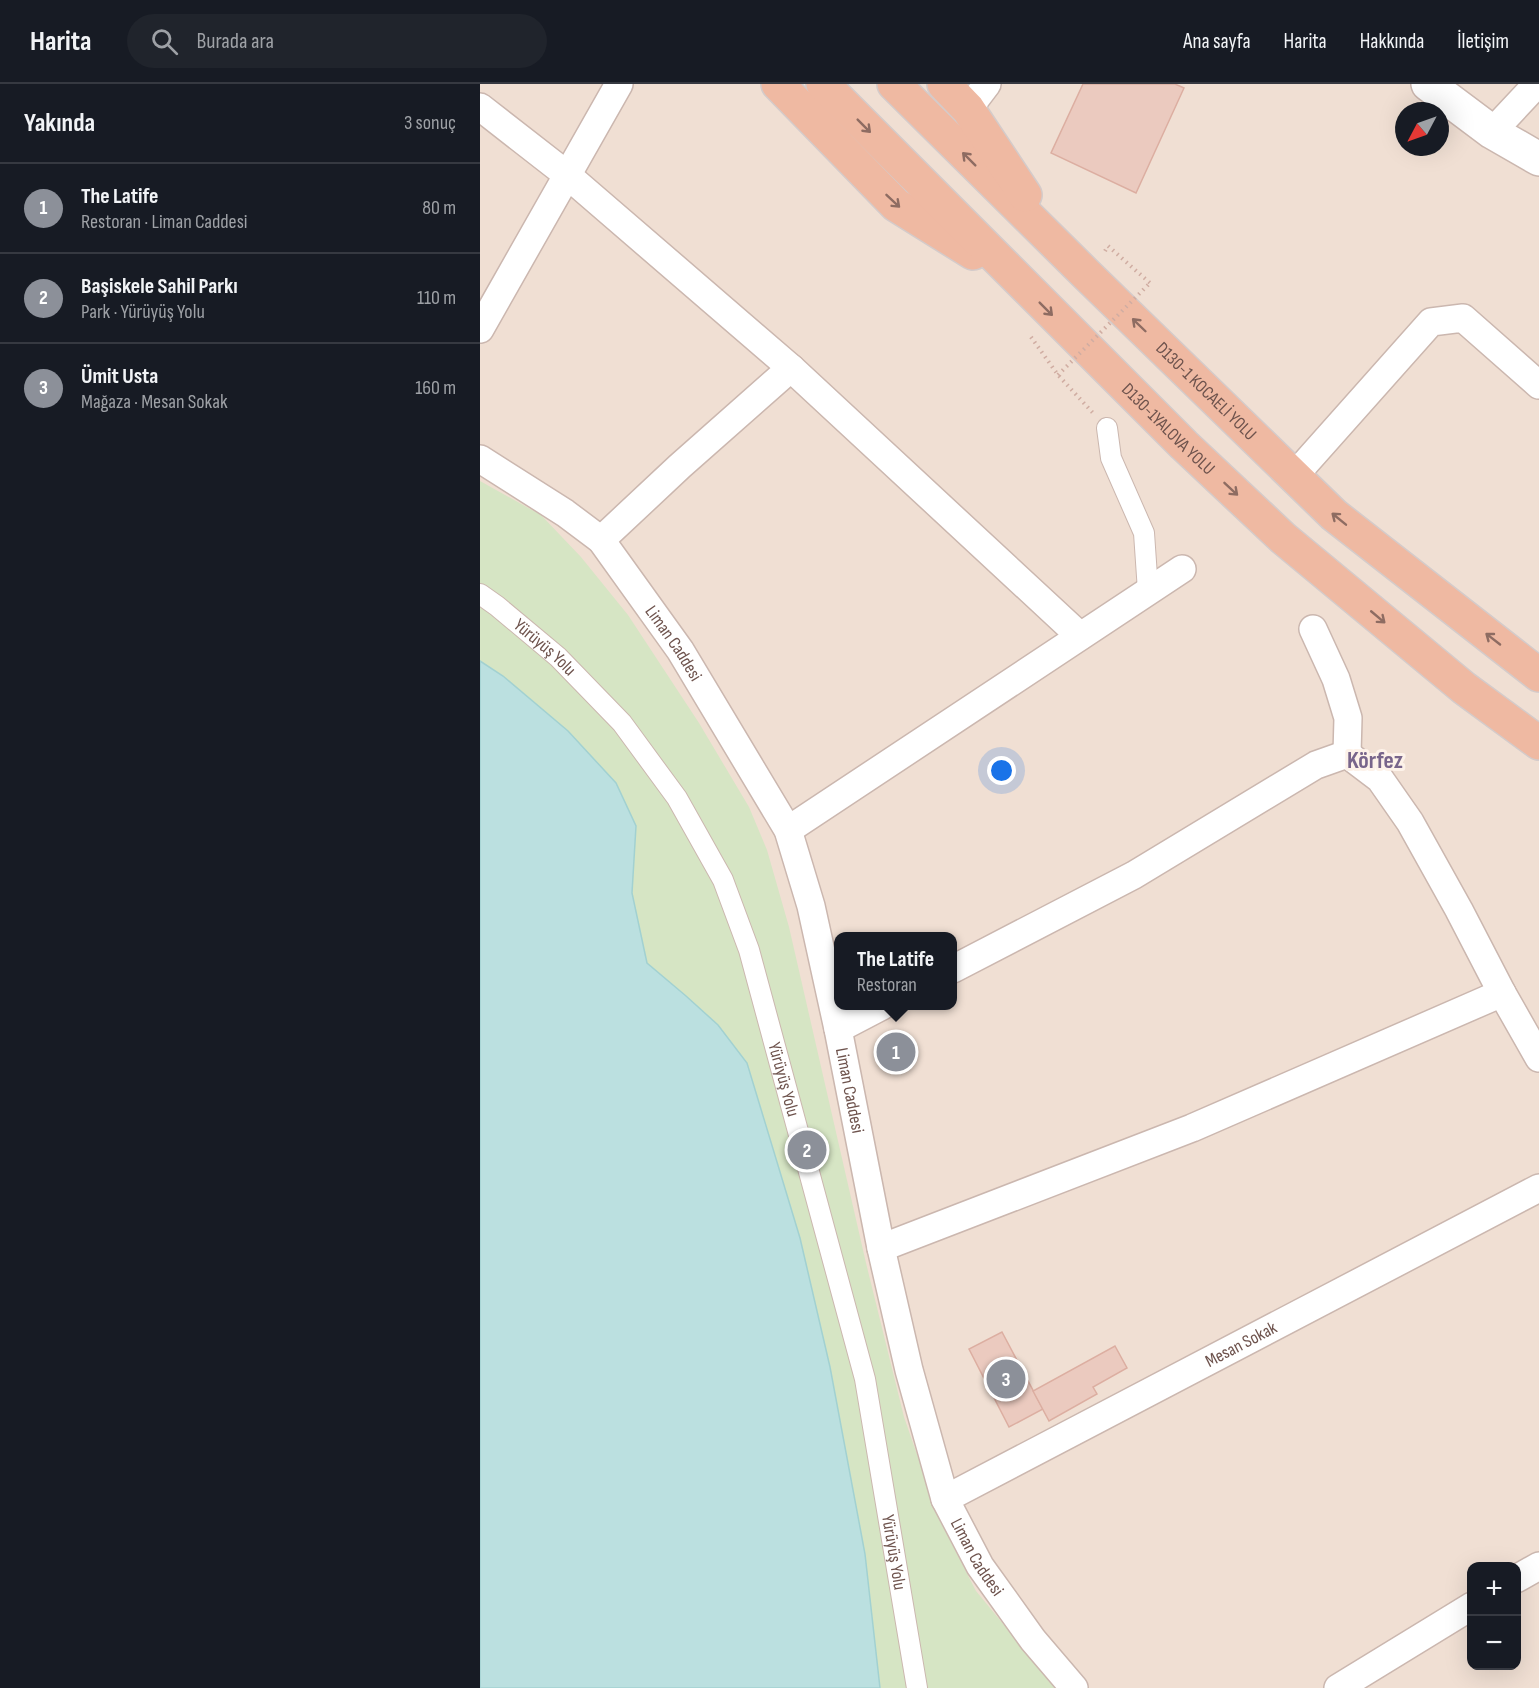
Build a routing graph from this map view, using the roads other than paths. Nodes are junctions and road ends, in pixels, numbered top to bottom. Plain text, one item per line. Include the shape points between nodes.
1 (619, 84) edge
2 (778, 84) edge
3 (823, 84) edge
4 (894, 84) edge
5 (944, 84) edge
6 (1428, 84) edge
7 (1537, 84) edge
8 (978, 96) edge
9 (480, 107) edge
10 (1492, 132) junction
11 (1539, 159) edge
12 (566, 174) junction
13 (1063, 251) junction
14 (1020, 283) junction
15 (480, 329) edge
16 (791, 368) junction
17 (1539, 385) edge
18 (1107, 428) dead end
19 (480, 459) edge
20 (1294, 476) junction
21 (601, 540) junction
22 (1182, 569) dead end
23 (1148, 591) junction
24 (480, 594) edge
25 (1313, 629) dead end
26 (1080, 636) junction
27 (1539, 675) edge
28 (1539, 743) edge
29 (1347, 754) junction
30 (788, 830) junction
31 (957, 967) edge
32 (1502, 993) junction
33 (873, 1010) edge
34 (838, 1029) junction
35 (1539, 1058) edge
36 (1539, 1188) edge
37 (881, 1248) junction
38 (945, 1499) junction
39 (1539, 1566) edge
40 (1521, 1576) edge
41 (1467, 1609) edge
42 (917, 1688) edge
43 (1074, 1688) edge
44 (1338, 1688) edge

1 - 12 street
2 -> 14 highway via 896,205
3 -> 14 highway, D130-1YALOVA YOLU
13 -> 4 highway, D130-1 KOCAELİ YOLU
5 - 8 highway
6 - 10 street
7 - 10 street
8 - 13 highway
9 - 12 street
10 - 11 street
12 - 15 street
12 - 16 street
20 -> 13 highway, D130-1 KOCAELİ YOLU
14 -> 28 highway, D130-1YALOVA YOLU via 1283,538 1464,688
16 - 21 street
16 - 26 street
17 - 20 street via 1463,318 1431,322
18 - 23 street via 1111,458 1144,532
19 - 21 street, Liman Caddesi
27 -> 20 highway, D130-1 KOCAELİ YOLU via 1334,515
21 - 30 street, Liman Caddesi via 680,650
22 - 23 street
23 - 26 street
24 - 42 street, Yürüyüş Yolu via 558,657 622,723 677,798 723,880 749,950 865,1379
25 - 29 street via 1348,718
26 - 30 street
29 - 31 street via 1316,765 1134,875
29 - 32 street via 1380,779 1410,822
30 - 34 street, Liman Caddesi via 811,906
32 - 35 street
32 - 37 street via 1192,1128
33 - 34 street
34 - 37 street, Liman Caddesi
36 - 38 street, Mesan Sokak
37 - 38 street, Liman Caddesi via 909,1370
38 - 43 street, Liman Caddesi via 980,1566
39 - 40 street
41 - 44 street

